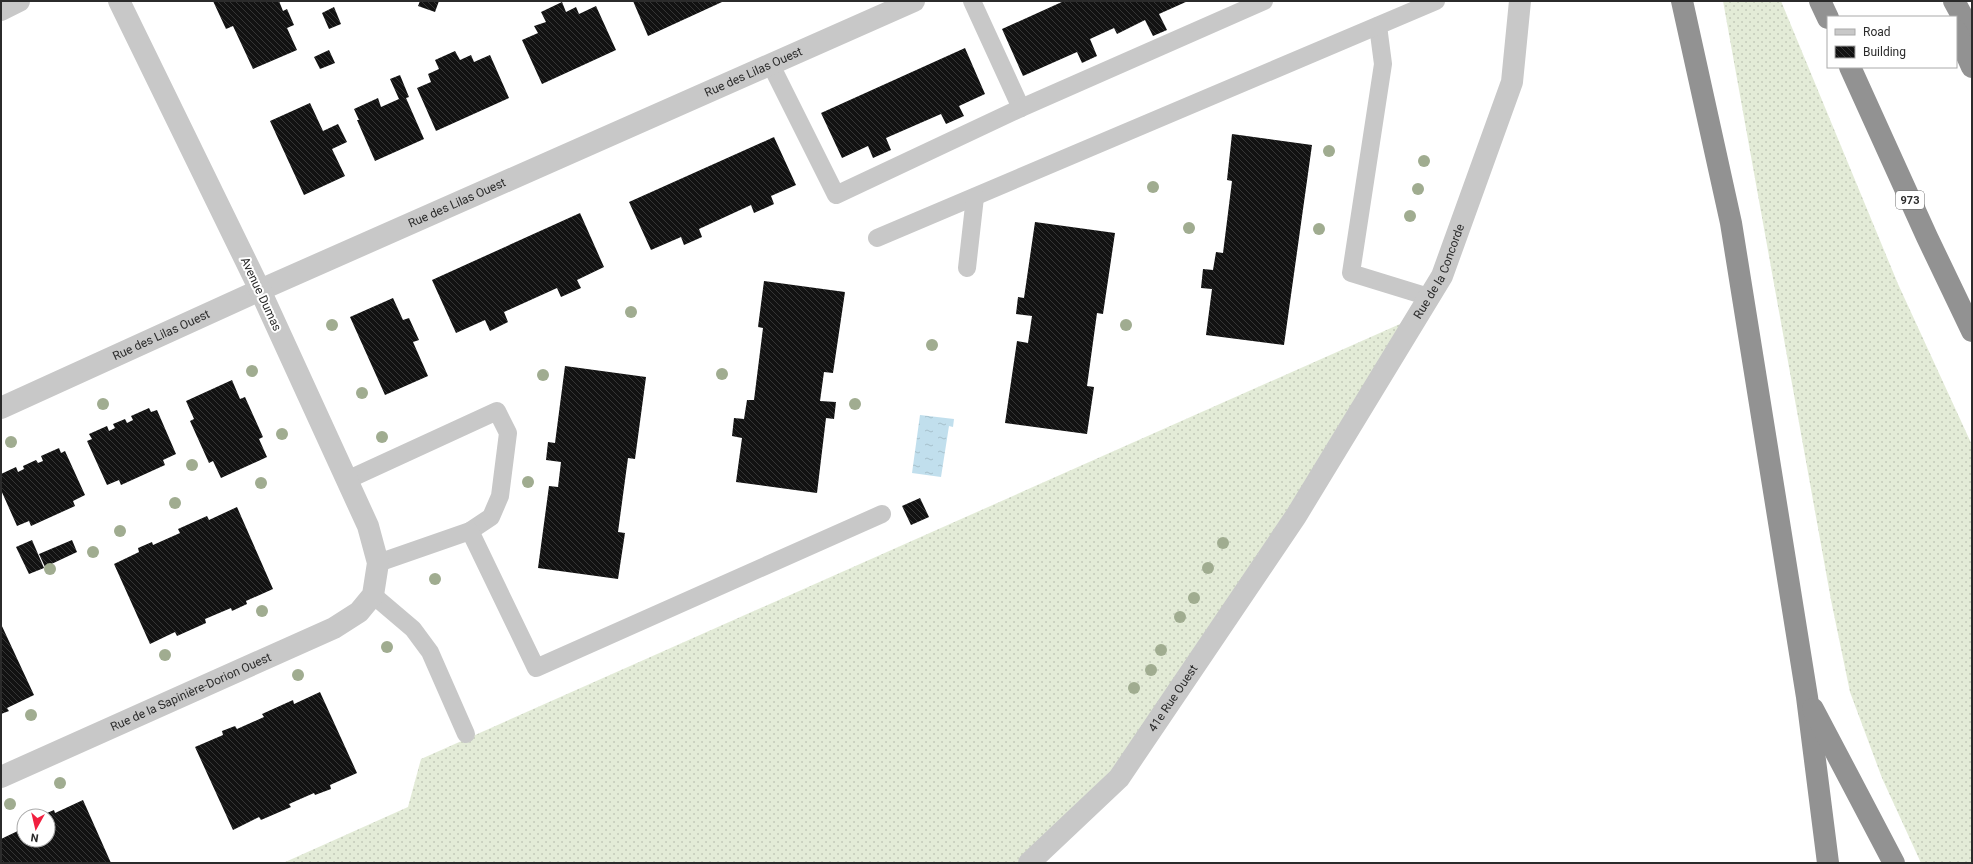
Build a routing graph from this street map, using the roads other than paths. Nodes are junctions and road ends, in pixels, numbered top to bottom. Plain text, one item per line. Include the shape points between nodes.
1 (19, 1) edge
2 (119, 1) edge
3 (914, 1) edge
4 (972, 1) edge
5 (1264, 1) edge
6 (1436, 1) edge
7 (1520, 1) edge
8 (1682, 1) edge
9 (1820, 1) edge
10 (1942, 1) edge
11 (1954, 1) edge
12 (1, 10) edge
13 (1827, 16) edge
14 (1950, 16) edge
15 (1378, 26) junction
16 (1957, 33) edge
17 (1972, 34) edge
18 (770, 64) junction
19 (1972, 67) edge
20 (1850, 68) edge
21 (1021, 108) junction
22 (975, 196) junction
23 (877, 238) dead end
24 (967, 268) dead end
25 (260, 290) junction
26 (1429, 297) junction
27 (1972, 332) edge
28 (1, 408) edge
29 (347, 480) junction
30 (882, 514) dead end
31 (1296, 516) joint
32 (470, 531) junction
33 (378, 563) junction
34 (373, 595) junction
35 (1807, 697) junction
36 (466, 734) dead end
37 (1, 777) edge
38 (1028, 863) edge
39 (1828, 863) edge
40 (1894, 863) edge

1 - 12 street
2 - 25 street, Avenue Dumas
3 - 18 street, Rue des Lilas Ouest
4 - 21 lane
5 - 21 lane
6 - 15 lane
7 - 26 street, Rue de la Concorde via 1512,82 1442,276
8 - 35 highway via 1730,223
9 - 13 highway
10 - 14 highway
11 - 17 highway
15 - 22 lane
15 - 26 lane via 1383,64 1351,273
16 - 19 highway
18 - 21 lane via 836,195
18 - 25 street, Rue des Lilas Ouest
20 - 27 highway, 973
22 - 23 lane
22 - 24 lane
25 - 28 street, Rue des Lilas Ouest
25 - 29 street, Avenue Dumas
26 - 31 street, Rue de la Concorde
29 - 32 lane via 497,411 508,433 500,496 491,517
29 - 33 street, Avenue Dumas via 368,526
30 - 32 lane via 536,668
31 - 38 street, 41e Rue Ouest via 1120,778
32 - 33 lane
33 - 34 street, Avenue Dumas
34 - 36 lane via 412,629 430,652
34 - 37 street, Rue de la Sapinière-Dorion Ouest via 359,612 334,628
35 - 39 highway
35 - 40 highway

